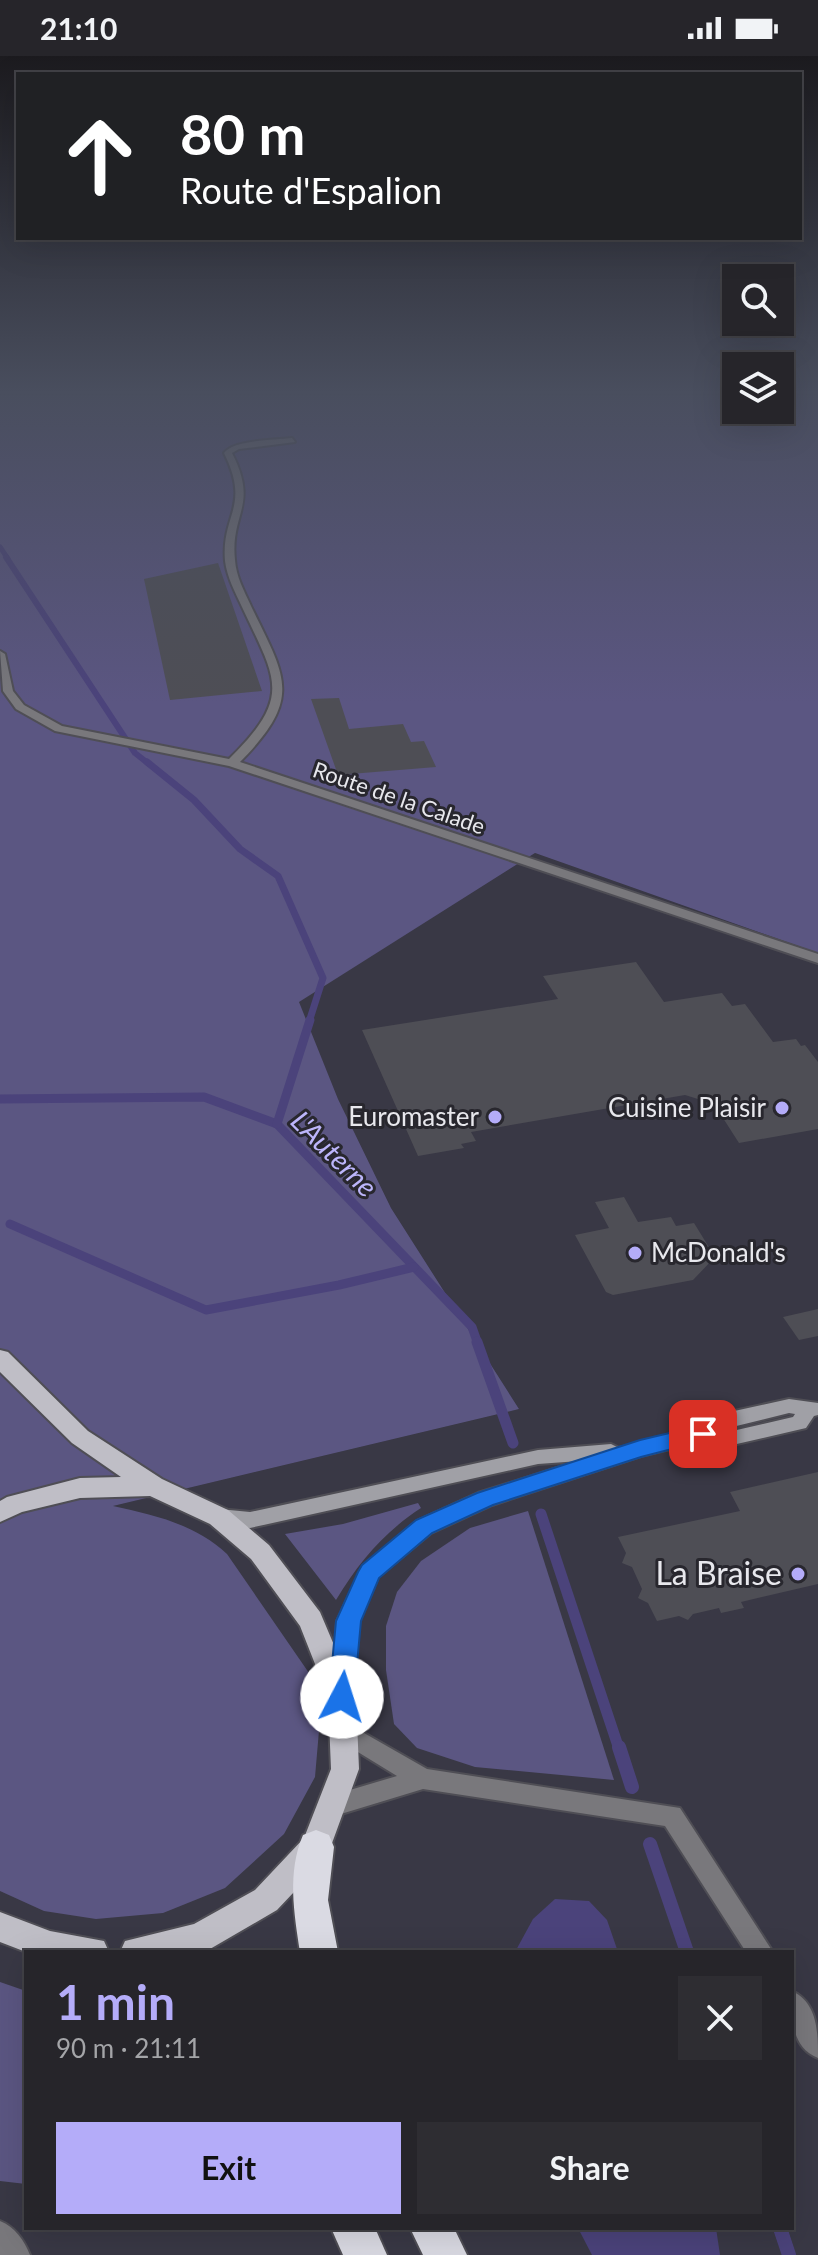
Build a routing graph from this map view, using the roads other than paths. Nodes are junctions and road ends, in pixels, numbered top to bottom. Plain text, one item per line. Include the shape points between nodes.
1 (240, 498) edge
2 (0, 654) edge
3 (232, 763) junction
4 (818, 959) edge
5 (0, 1358) edge
6 (813, 1410) edge
7 (640, 1449) junction
8 (153, 1486) junction
9 (0, 1512) edge
10 (219, 1517) junction
11 (342, 1697) junction
12 (343, 1731) junction
13 (423, 1779) junction
14 (331, 1806) junction
15 (316, 1847) junction
16 (0, 1927) edge
17 (79, 1950) edge
18 (145, 1950) edge
19 (319, 1950) edge
20 (759, 1950) edge
21 (794, 2007) edge
22 (818, 2045) edge
23 (353, 2230) edge
24 (432, 2230) edge
25 (0, 2235) edge
26 (16, 2255) edge
27 (366, 2255) edge
28 (446, 2255) edge

1 - 3 street via 230,564 279,684 275,713
2 - 3 street, Route de la Calade via 8,691 20,707 59,729
3 - 4 street, Route de la Calade
5 - 8 main road via 80,1437
6 - 7 main road via 799,1423 728,1439 703,1434
7 - 10 main road via 538,1457 250,1520
7 - 11 main road via 485,1499 424,1527 370,1572 348,1621
8 - 9 main road via 80,1488
8 - 10 main road
10 - 11 main road via 260,1552 311,1620
11 - 12 main road
12 - 13 street
12 - 14 main road via 345,1769
13 - 14 street
13 - 20 street via 672,1816
14 - 15 main road
15 - 18 main road via 266,1900 199,1938
15 - 19 highway via 310,1900
16 - 17 main road via 50,1946
21 - 22 street
23 - 27 highway
24 - 28 highway
25 - 26 street

